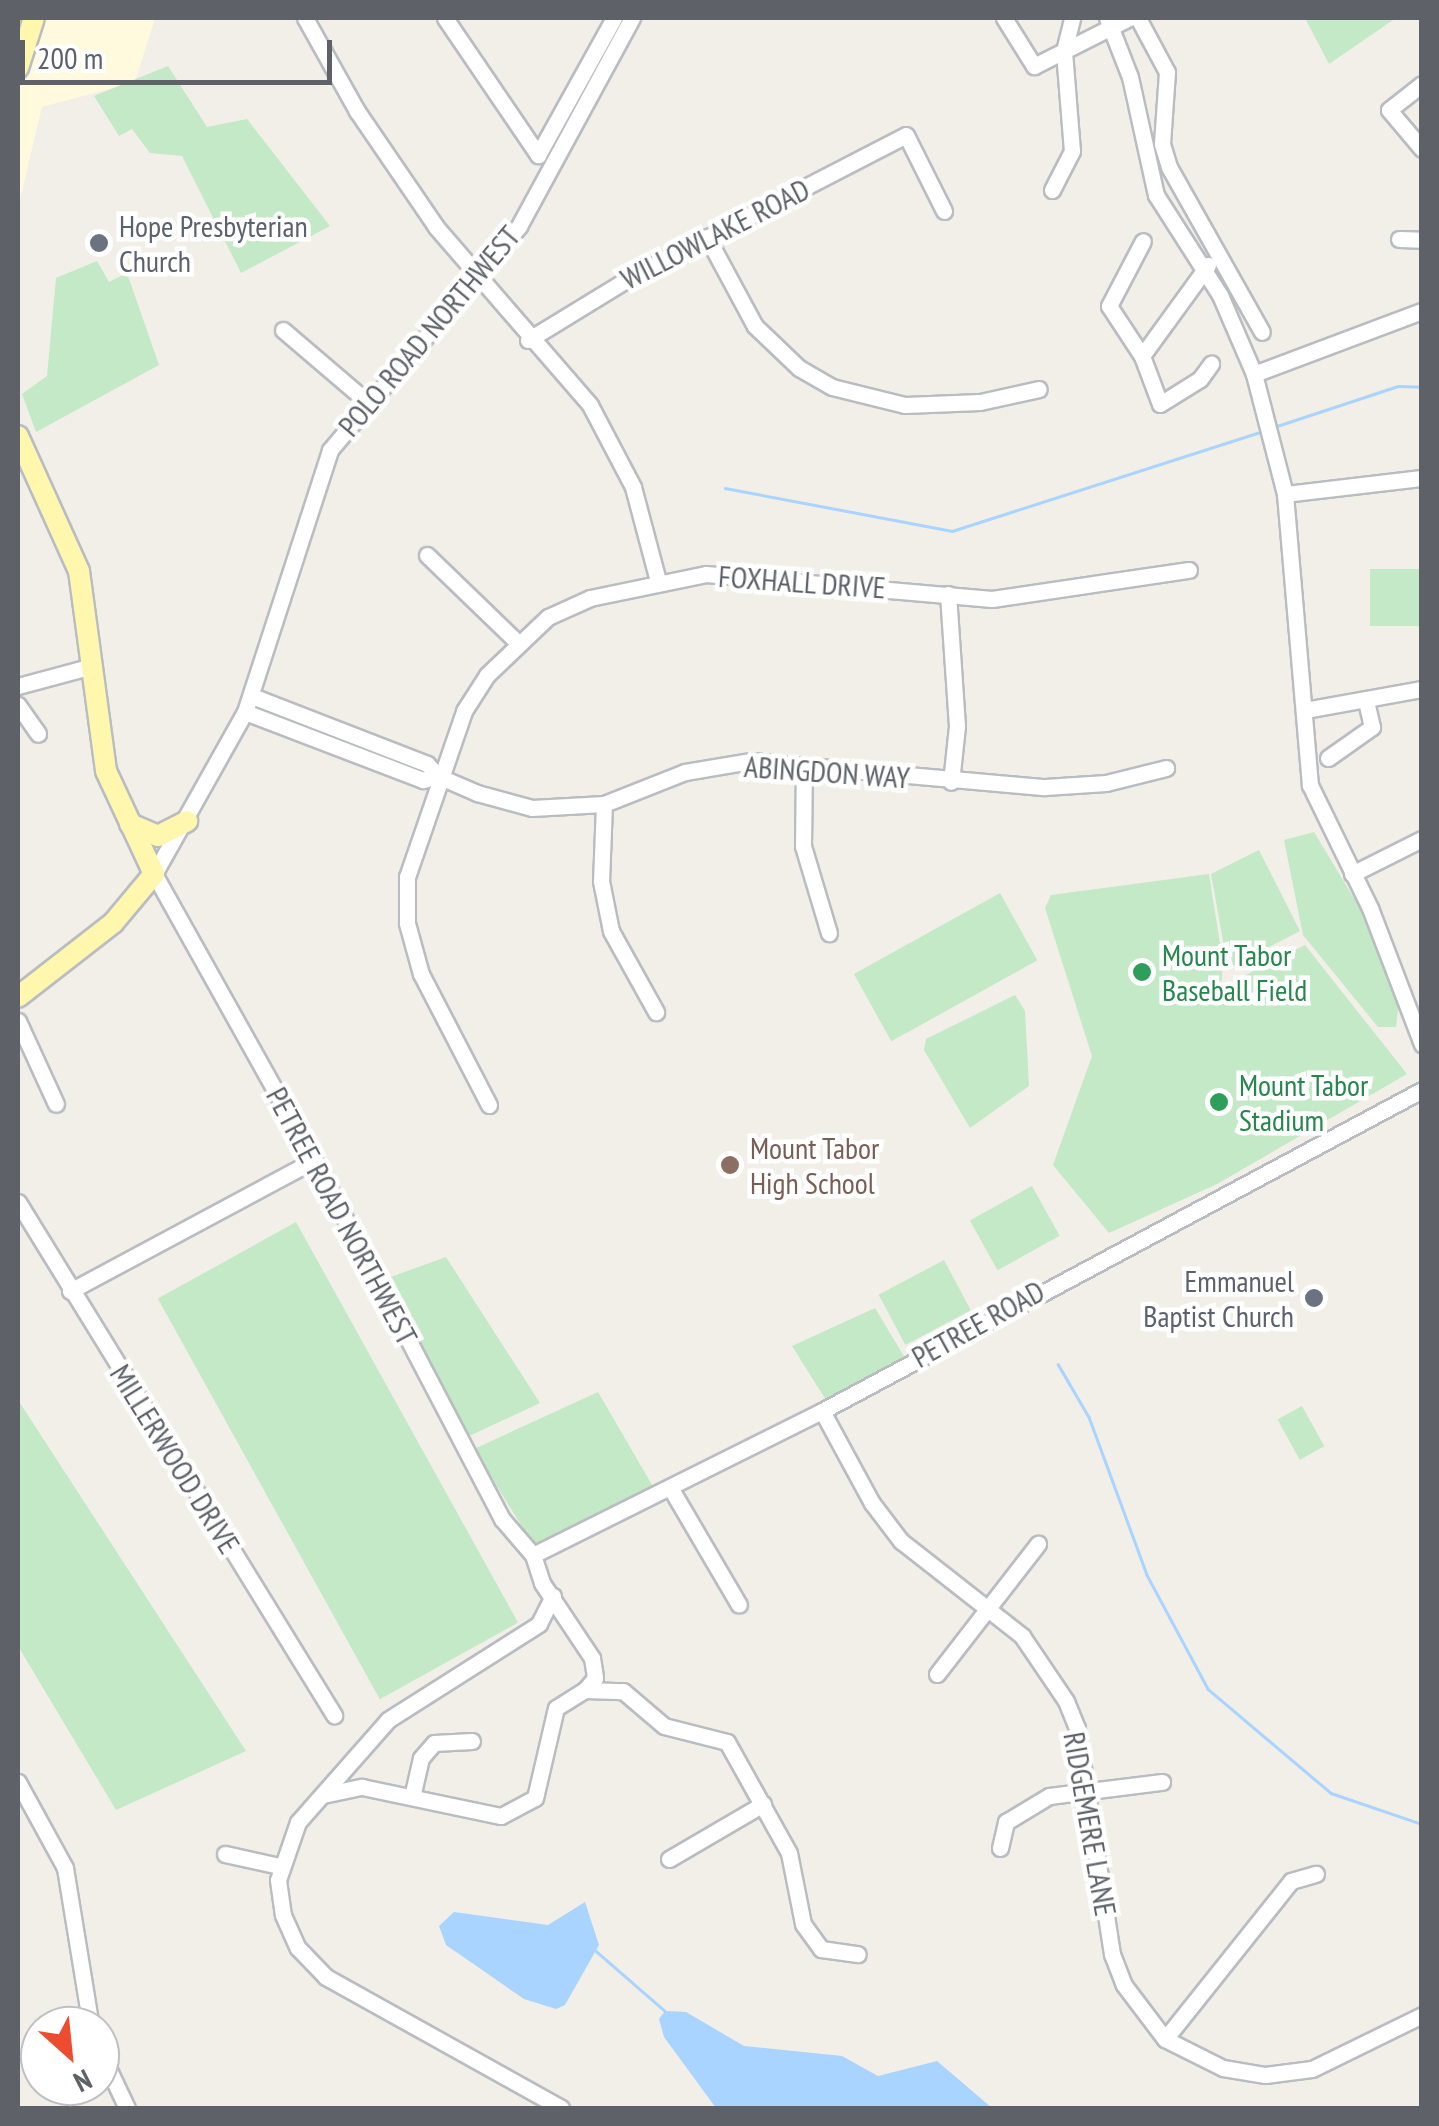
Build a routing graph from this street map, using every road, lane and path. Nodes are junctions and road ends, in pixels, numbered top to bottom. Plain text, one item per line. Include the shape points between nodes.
1 (34, 18) edge
2 (305, 18) edge
3 (445, 18) edge
4 (614, 18) edge
5 (632, 18) edge
6 (1004, 18) edge
7 (1072, 18) edge
8 (1129, 18) edge
9 (1138, 18) edge
10 (1109, 22) edge
11 (1064, 52) junction
12 (18, 68) edge
13 (1422, 84) edge
14 (1422, 149) edge
15 (538, 155) junction
16 (556, 164) junction
17 (1052, 190) dead end
18 (944, 211) dead end
19 (708, 237) junction
20 (1143, 240) dead end
21 (1399, 240) dead end
22 (1422, 240) edge
23 (1216, 254) junction
24 (1204, 271) junction
25 (475, 279) junction
26 (1422, 312) edge
27 (283, 330) dead end
28 (1262, 332) dead end
29 (528, 340) junction
30 (1142, 356) junction
31 (1211, 364) dead end
32 (1254, 374) junction
33 (1040, 389) dead end
34 (366, 401) junction
35 (18, 436) edge
36 (1422, 478) edge
37 (1285, 494) junction
38 (428, 556) dead end
39 (1189, 570) dead end
40 (658, 581) junction
41 (948, 594) junction
42 (517, 642) junction
43 (92, 666) junction
44 (18, 686) edge
45 (1422, 690) edge
46 (252, 696) junction
47 (1366, 700) junction
48 (18, 705) edge
49 (1305, 710) junction
50 (245, 712) junction
51 (38, 734) dead end
52 (1328, 758) dead end
53 (804, 765) junction
54 (1166, 768) dead end
55 (438, 776) junction
56 (951, 782) junction
57 (604, 804) junction
58 (188, 820) junction
59 (128, 822) junction
60 (1422, 838) edge
61 (154, 874) junction
62 (1352, 874) junction
63 (830, 933) dead end
64 (18, 997) edge
65 (656, 1012) dead end
66 (18, 1021) edge
67 (1419, 1021) edge
68 (1422, 1044) edge
69 (1422, 1090) edge
70 (56, 1104) dead end
71 (490, 1105) dead end
72 (314, 1160) junction
73 (18, 1202) edge
74 (70, 1290) junction
75 (822, 1411) junction
76 (671, 1489) junction
77 (1038, 1544) dead end
78 (534, 1555) junction
79 (552, 1596) junction
80 (739, 1605) dead end
81 (990, 1610) junction
82 (937, 1674) dead end
83 (584, 1690) junction
84 (334, 1715) dead end
85 (472, 1741) dead end
86 (18, 1782) edge
87 (1162, 1782) dead end
88 (1086, 1791) junction
89 (322, 1795) junction
90 (412, 1797) junction
91 (764, 1804) junction
92 (1000, 1848) dead end
93 (225, 1854) dead end
94 (670, 1858) dead end
95 (279, 1866) junction
96 (1316, 1874) dead end
97 (858, 1954) dead end
98 (88, 2006) edge
99 (1422, 2015) edge
100 (1166, 2039) junction
101 (560, 2108) edge

1 - 12 main road
2 - 25 street via 357,110
3 - 15 street
4 - 15 street
5 - 16 street, POLO ROAD NORTHWEST
6 - 11 street via 1034,66
7 - 11 street
8 - 10 street
9 - 23 street via 1167,72 1162,144 1169,167
10 - 11 street
10 - 24 street via 1156,195
11 - 17 street via 1072,151
13 - 14 street via 1389,110
15 - 16 street
16 - 25 street, POLO ROAD NORTHWEST via 519,226
18 - 19 street, WILLOWLAKE ROAD via 906,135
19 - 29 street, WILLOWLAKE ROAD
19 - 33 street via 755,326 799,368 832,387 905,405 980,402
20 - 30 street via 1109,306
21 - 22 street
23 - 24 street
23 - 28 street
24 - 30 street
24 - 32 street
25 - 29 street
25 - 34 street, POLO ROAD NORTHWEST
26 - 32 street
27 - 34 street
29 - 40 street via 590,405 613,442 633,487
30 - 31 street via 1160,404 1179,396
32 - 37 street
34 - 46 street, POLO ROAD NORTHWEST via 315,484
35 - 43 main road via 79,571
36 - 37 street
37 - 49 street
38 - 42 street
39 - 41 street, FOXHALL DRIVE via 992,599
40 - 41 street, FOXHALL DRIVE via 764,576
40 - 42 street, FOXHALL DRIVE via 590,598
41 - 56 street via 957,726
42 - 55 street, FOXHALL DRIVE via 464,711
43 - 44 street
43 - 59 main road via 106,771
45 - 47 street
46 - 50 street, POLO ROAD NORTHWEST
46 - 55 street, ABINGDON WAY via 427,764
47 - 49 street
47 - 52 street via 1372,727
48 - 51 street
49 - 62 street via 1310,785
50 - 55 street, ABINGDON WAY via 423,780
50 - 58 street, POLO ROAD NORTHWEST
53 - 56 street, ABINGDON WAY
53 - 57 street, ABINGDON WAY via 751,761 686,772
53 - 63 street via 804,846
54 - 56 street, ABINGDON WAY via 1060,786
55 - 57 street, ABINGDON WAY via 532,808
55 - 71 street, FOXHALL DRIVE via 407,876 408,923 421,974
57 - 65 street via 601,881 611,931
58 - 59 main road via 158,836
58 - 61 street, POLO ROAD NORTHWEST
59 - 61 main road
60 - 62 street
61 - 64 main road via 114,923
61 - 72 street, PETREE ROAD NORTHWEST
62 - 67 street
66 - 70 street
67 - 68 street
69 - 75 street, PETREE ROAD
72 - 74 street
72 - 78 street, PETREE ROAD NORTHWEST via 502,1518
73 - 74 street, MILLERWOOD DRIVE
74 - 84 street, MILLERWOOD DRIVE
75 - 76 street, PETREE ROAD
75 - 81 street, RIDGEMERE LANE via 872,1504 901,1541
76 - 78 street, PETREE ROAD
76 - 80 street
77 - 81 street
78 - 79 street, PETREE ROAD NORTHWEST
79 - 83 street, PETREE ROAD NORTHWEST via 592,1658 595,1678
79 - 89 street via 539,1624 388,1720
81 - 82 street
81 - 88 street, RIDGEMERE LANE via 1022,1636 1066,1701
83 - 90 street via 556,1708 535,1798 501,1816
83 - 91 street via 623,1690 664,1726 727,1742
85 - 90 street via 434,1744 421,1758
86 - 98 street via 65,1868
87 - 88 street
88 - 92 street via 1026,1807 1006,1822
88 - 100 street, RIDGEMERE LANE via 1112,1954 1124,1984
89 - 90 street via 362,1788
89 - 95 street via 298,1822
91 - 94 street
91 - 97 street via 789,1854 803,1924 820,1949
93 - 95 street
95 - 101 street via 282,1915 298,1948 326,1977
96 - 100 street via 1291,1881
99 - 100 street, RIDGEMERE LANE via 1312,2070 1265,2075 1191,2057

